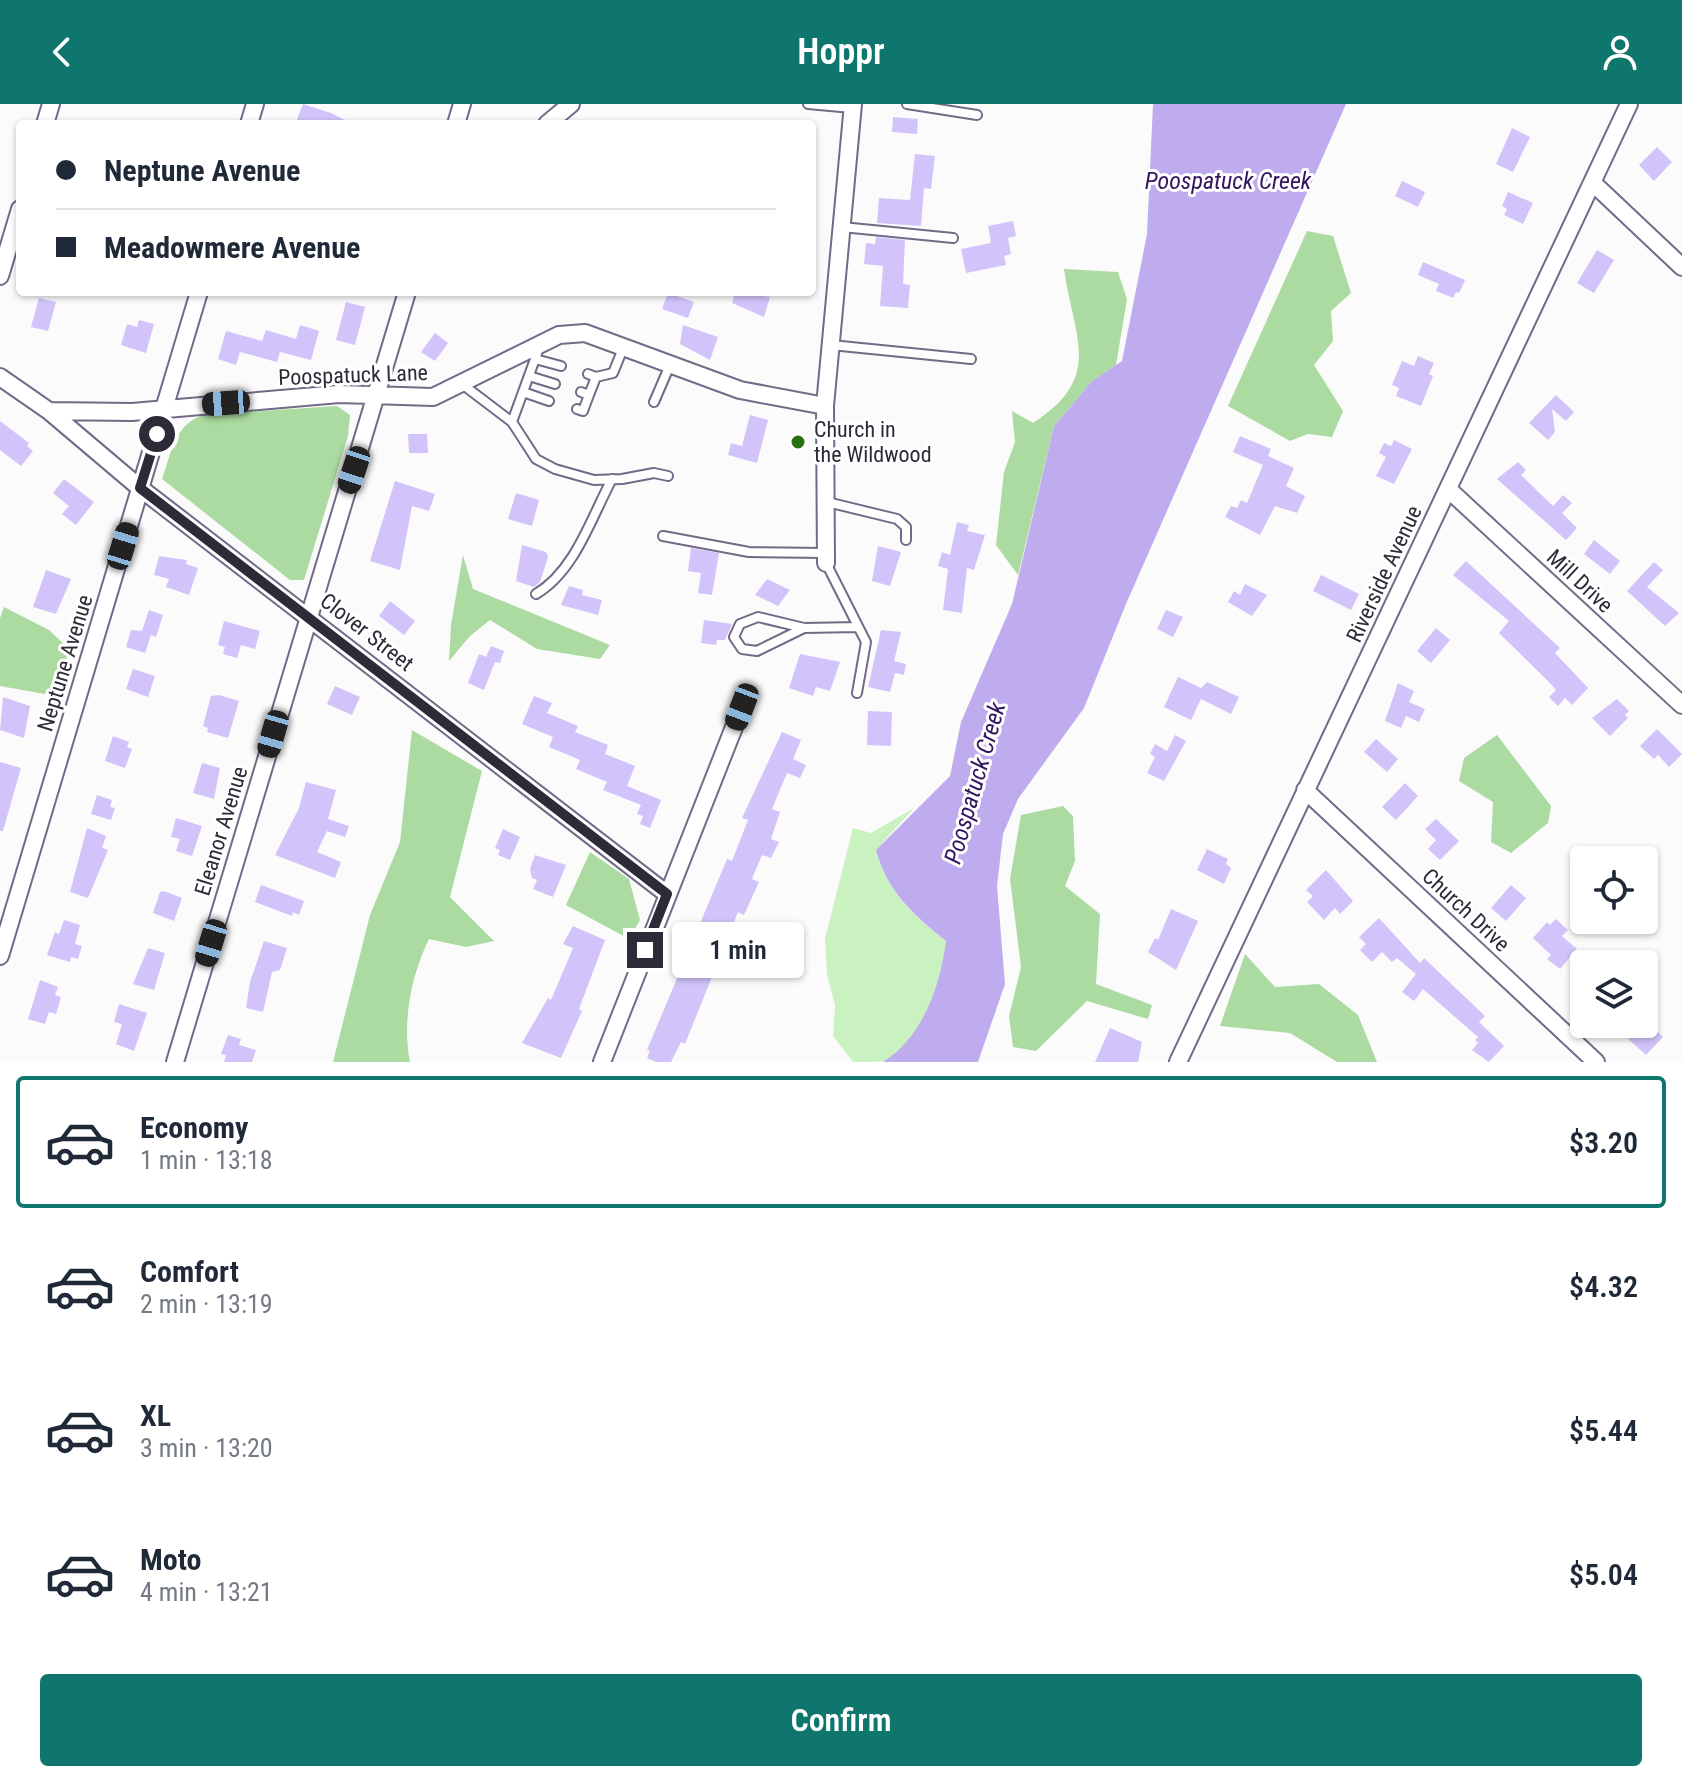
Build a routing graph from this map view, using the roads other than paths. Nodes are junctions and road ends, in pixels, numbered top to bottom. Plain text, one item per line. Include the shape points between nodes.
1 (571, 104) edge
2 (808, 104) edge
3 (907, 104) edge
4 (1629, 104) edge
5 (853, 106) edge
6 (977, 115) dead end
7 (552, 120) edge
8 (1593, 183) junction
9 (16, 222) edge
10 (842, 227) junction
11 (953, 238) dead end
12 (1682, 267) edge
13 (0, 276) edge
14 (198, 296) edge
15 (406, 296) edge
16 (624, 345) junction
17 (831, 345) junction
18 (538, 351) junction
19 (971, 359) dead end
20 (670, 364) junction
21 (561, 366) dead end
22 (529, 376) junction
23 (0, 377) edge
24 (461, 383) junction
25 (555, 384) dead end
26 (523, 392) junction
27 (375, 397) junction
28 (549, 401) dead end
29 (654, 402) dead end
30 (825, 406) junction
31 (165, 407) junction
32 (577, 409) dead end
33 (49, 411) junction
34 (512, 422) junction
35 (668, 476) dead end
36 (612, 479) junction
37 (140, 488) junction
38 (1448, 489) junction
39 (826, 501) junction
40 (663, 536) dead end
41 (906, 540) dead end
42 (826, 558) junction
43 (536, 594) dead end
44 (309, 615) junction
45 (858, 627) junction
46 (804, 628) junction
47 (857, 693) dead end
48 (1682, 705) edge
49 (742, 707) dead end
50 (1305, 790) junction
51 (667, 894) junction
52 (0, 956) edge
53 (175, 1062) edge
54 (602, 1062) edge
55 (1178, 1062) edge
56 (1596, 1062) edge

1 - 7 street
2 - 5 lane
3 - 6 lane
4 - 8 street, Riverside Avenue
5 - 10 street
8 - 12 street
8 - 38 street, Riverside Avenue
9 - 13 street
10 - 11 lane
10 - 17 street
14 - 31 street, Neptune Avenue
15 - 27 street, Eleanor Avenue
16 - 18 street, Poospatuck Lane via 585,333 559,335
16 - 20 street, Poospatuck Lane
16 - 32 lane via 613,373 592,376 583,411
17 - 19 lane
17 - 30 street
18 - 21 lane
18 - 22 lane
18 - 24 street, Poospatuck Lane
20 - 29 lane
20 - 30 street, Poospatuck Lane via 740,390
22 - 25 lane
22 - 26 lane
23 - 33 street, Clover Street
24 - 27 street, Poospatuck Lane via 433,397
24 - 34 lane
26 - 28 lane
26 - 34 lane
27 - 31 street, Poospatuck Lane via 339,394
27 - 44 street, Eleanor Avenue
30 - 39 street
31 - 33 street, Poospatuck Lane via 96,414
31 - 37 street, Neptune Avenue
33 - 37 street, Clover Street
34 - 36 lane via 536,459 594,480
35 - 36 lane
36 - 43 lane via 568,564 552,585
37 - 44 street, Clover Street
37 - 52 street, Neptune Avenue
38 - 48 street, Mill Drive
38 - 50 street, Riverside Avenue
39 - 41 lane via 897,519 906,527
39 - 42 street
40 - 42 lane via 749,552
42 - 45 lane
44 - 51 street, Clover Street
44 - 53 street, Eleanor Avenue
45 - 46 lane
45 - 47 lane via 866,642
46 - 46 lane via 758,617 740,624 734,637 742,649 757,651
49 - 51 street
50 - 55 street, Riverside Avenue
50 - 56 street, Church Drive
51 - 54 street

